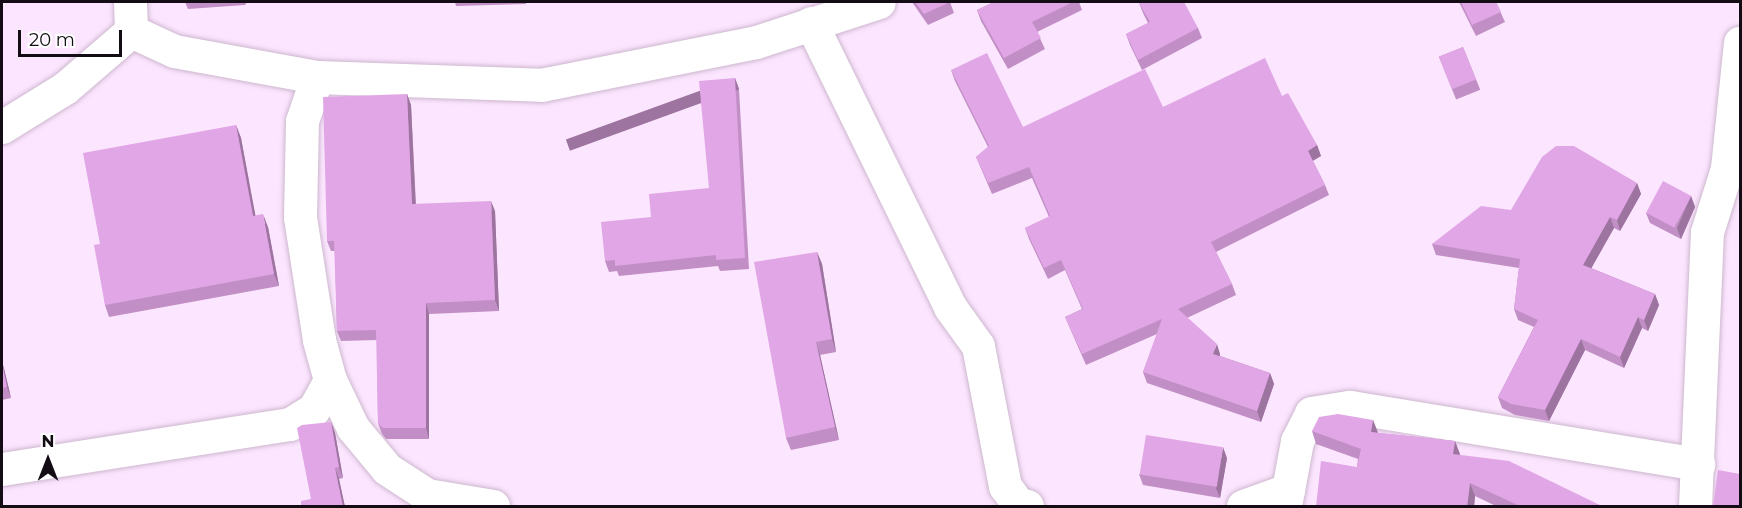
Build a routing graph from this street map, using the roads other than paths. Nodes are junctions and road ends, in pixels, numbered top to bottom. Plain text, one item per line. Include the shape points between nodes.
1 (879, 2) edge
2 (131, 16) edge
3 (811, 24) junction
4 (1740, 43) edge
5 (317, 76) junction
6 (2, 127) edge
7 (330, 380) junction
8 (1698, 464) junction
9 (2, 469) edge
10 (1286, 498) edge
11 (494, 507) edge
12 (1027, 507) edge
13 (1244, 507) edge
14 (1695, 507) edge

1 - 3 street
2 - 5 street via 174,51
2 - 6 street via 65,88
3 - 5 street via 756,42 541,85
3 - 12 street via 950,307 978,346 1005,486 1019,505
4 - 8 street via 1727,168 1707,232
5 - 7 street via 302,121 300,217 319,340
7 - 9 street via 314,409 290,424
7 - 11 street via 353,428 387,469 427,495
8 - 10 street via 1350,407 1311,413 1297,441
8 - 14 street
10 - 13 street

